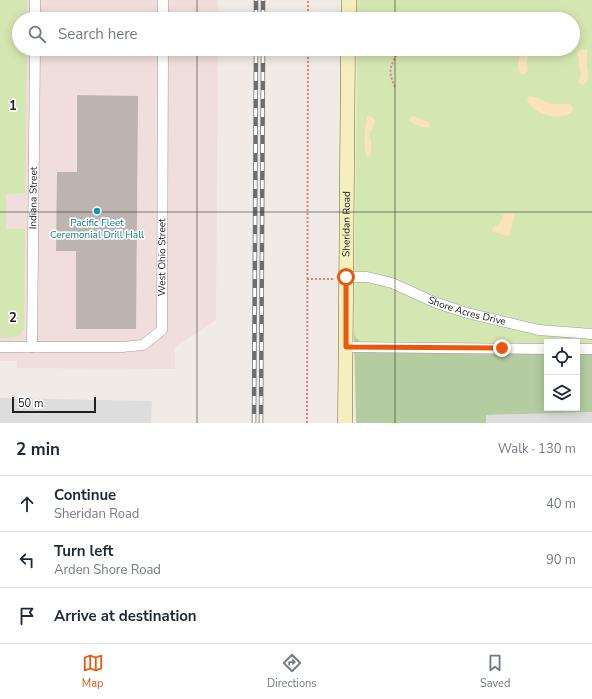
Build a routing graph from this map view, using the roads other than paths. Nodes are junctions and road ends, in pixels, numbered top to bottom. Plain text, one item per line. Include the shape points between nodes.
1 (35, 0) edge
2 (163, 0) edge
3 (349, 0) edge
4 (35, 12) edge
5 (163, 12) edge
6 (348, 12) edge
7 (35, 56) edge
8 (162, 56) edge
9 (348, 56) edge
10 (346, 277) junction
11 (592, 334) edge
12 (0, 347) edge
13 (346, 347) junction
14 (32, 348) junction
15 (544, 349) edge
16 (580, 349) edge
17 (592, 349) edge
18 (345, 423) edge

1 - 4 street
2 - 5 street
3 - 6 main road
7 - 14 street, Indiana Street
8 - 14 street, West Ohio Street via 162,330 143,345
9 - 10 main road, Sheridan Road
10 - 11 street, Shore Acres Drive via 367,277 392,283 434,302 508,323 539,330
10 - 13 main road, Sheridan Road
12 - 14 street
13 - 15 street
13 - 18 main road, Sheridan Road
16 - 17 street

